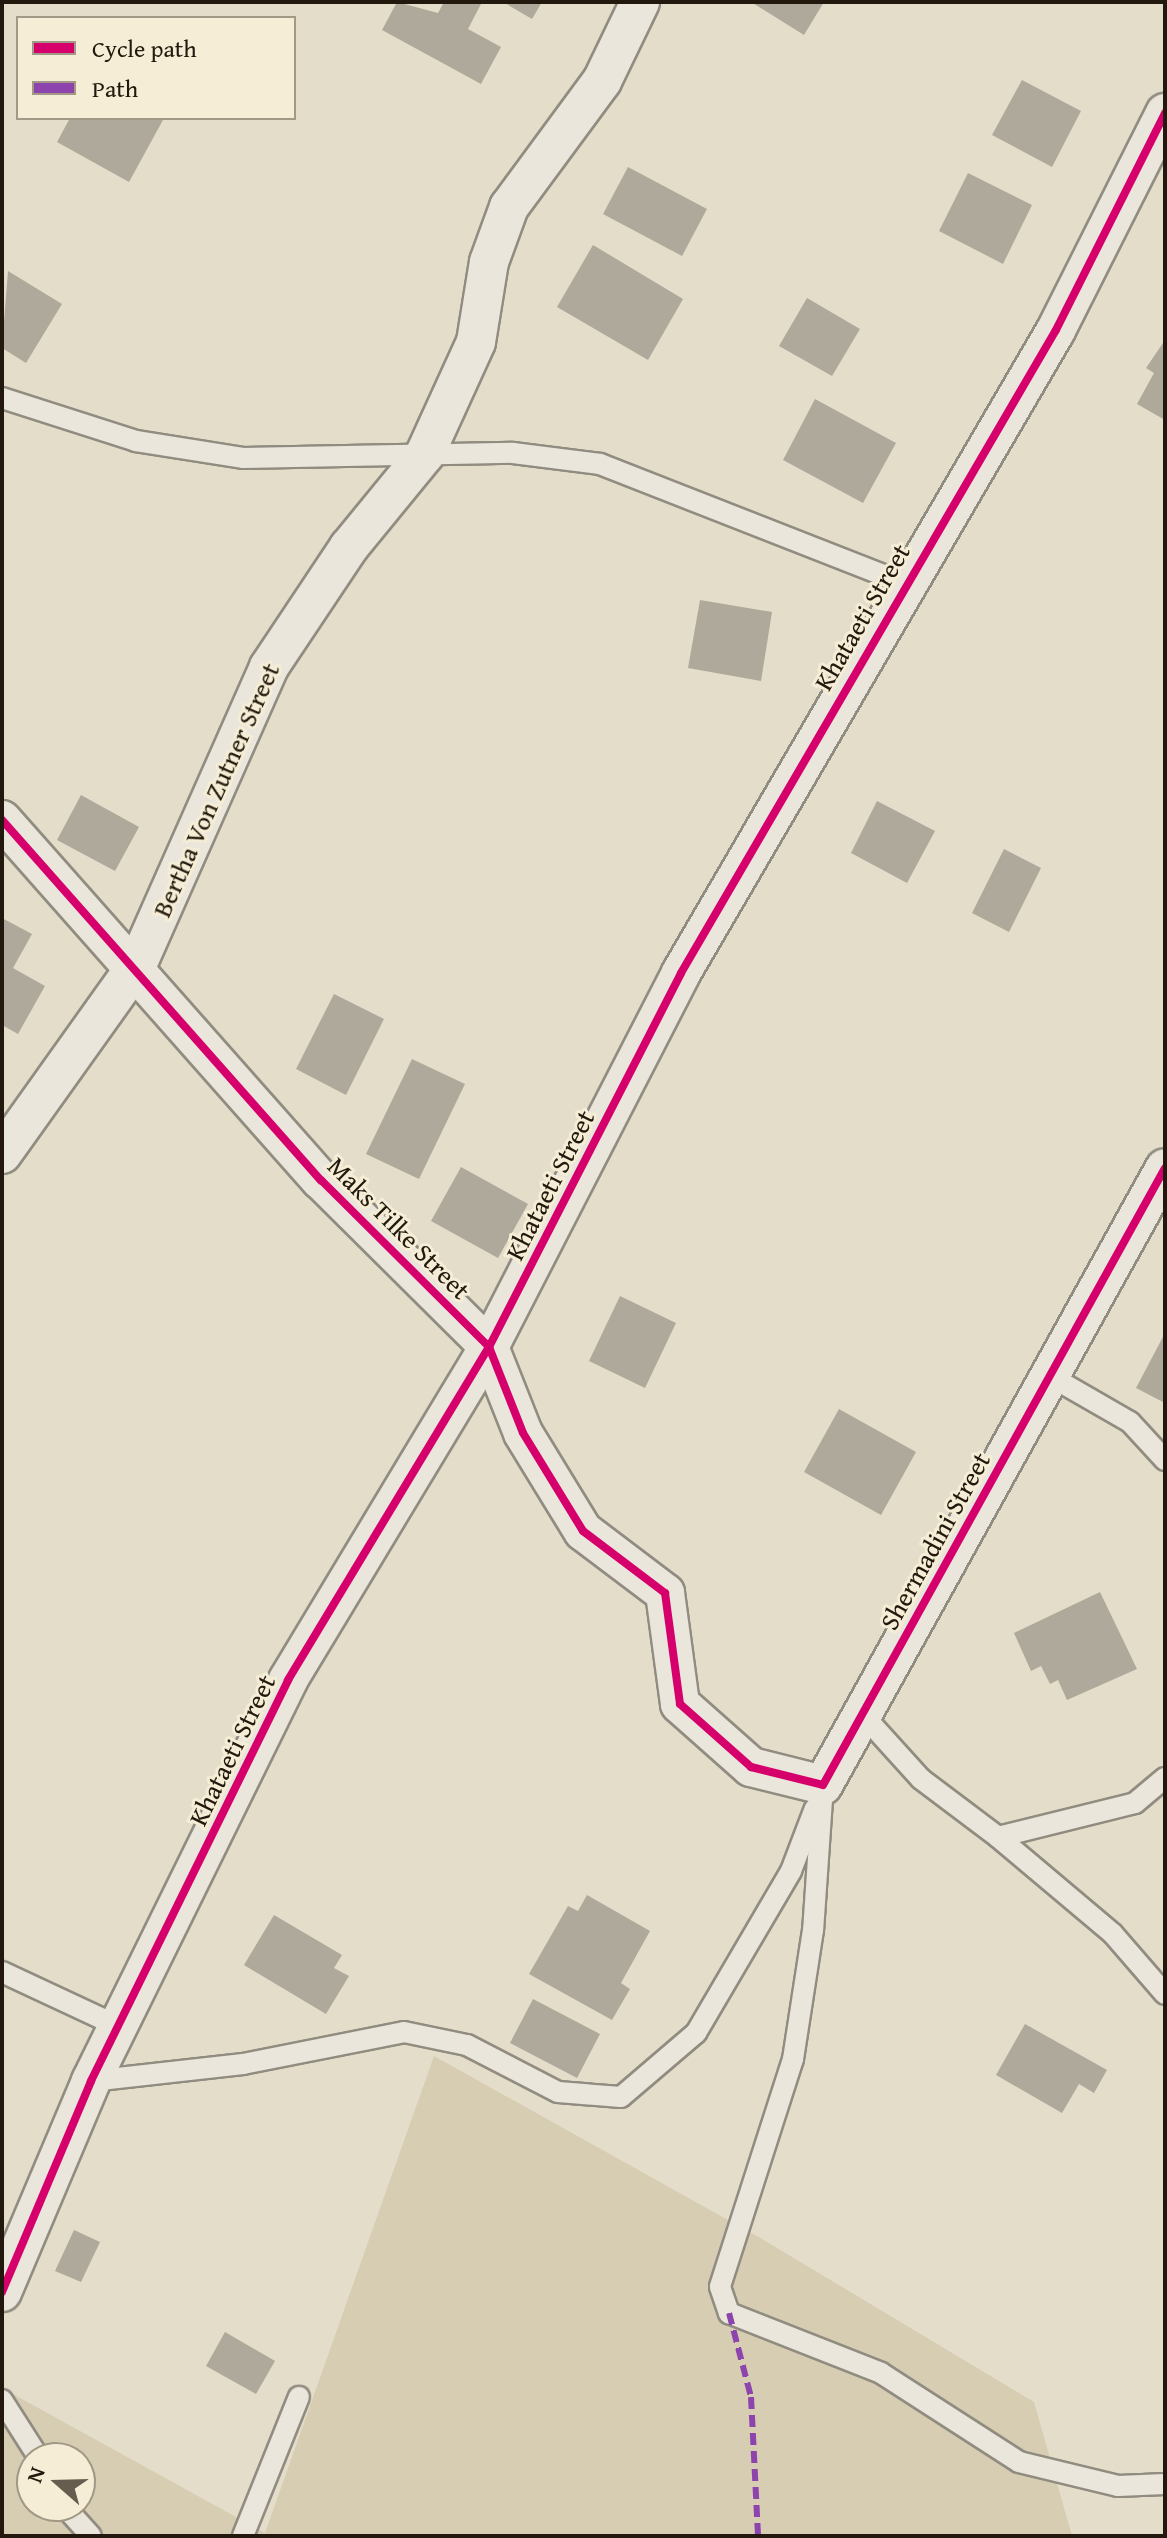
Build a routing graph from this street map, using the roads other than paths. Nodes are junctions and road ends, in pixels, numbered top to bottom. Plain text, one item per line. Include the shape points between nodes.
1 (640, 2) edge
2 (1165, 113) edge
3 (2, 398) edge
4 (425, 454) junction
5 (904, 583) junction
6 (2, 820) edge
7 (137, 965) junction
8 (2, 1154) edge
9 (1165, 1168) edge
10 (489, 1347) junction
11 (1050, 1376) junction
12 (1165, 1460) edge
13 (863, 1715) junction
14 (1165, 1778) edge
15 (823, 1785) junction
16 (998, 1837) junction
17 (2, 1972) edge
18 (1165, 1994) edge
19 (118, 2026) junction
20 (91, 2081) junction
21 (2, 2292) edge
22 (299, 2397) dead end
23 (2, 2400) edge
24 (29, 2442) edge
25 (1165, 2484) edge
26 (243, 2536) edge

1 - 4 street, Bertha Von Zutner Street via 602,81 509,207 489,262 476,342
2 - 5 street, Khataeti Street via 1056,330
3 - 4 lane via 136,441 243,458
4 - 5 lane via 513,453 600,464
4 - 7 street, Bertha Von Zutner Street via 349,547 269,667
5 - 10 street, Khataeti Street via 681,973
6 - 7 street, Maks Tilke Street
7 - 8 street, Bertha Von Zutner Street
7 - 10 street, Maks Tilke Street via 321,1180
9 - 11 street, Shermadini Street
10 - 15 street, Maks Tilke Street via 523,1433 583,1531 665,1593 680,1704 751,1767
10 - 19 street, Khataeti Street via 288,1680
11 - 12 lane via 1130,1422
11 - 13 street, Shermadini Street
13 - 15 street, Shermadini Street
13 - 16 lane via 921,1779
14 - 16 lane via 1135,1803
15 - 20 lane via 791,1871 696,2033 621,2097 558,2092 467,2045 404,2032 243,2064
15 - 25 lane via 813,1930 793,2059 720,2287 729,2313 881,2373 1019,2462 1118,2486
16 - 18 lane via 1113,1934
17 - 19 lane
19 - 20 street, Khataeti Street
20 - 21 street, Khataeti Street
22 - 26 lane
23 - 24 lane

